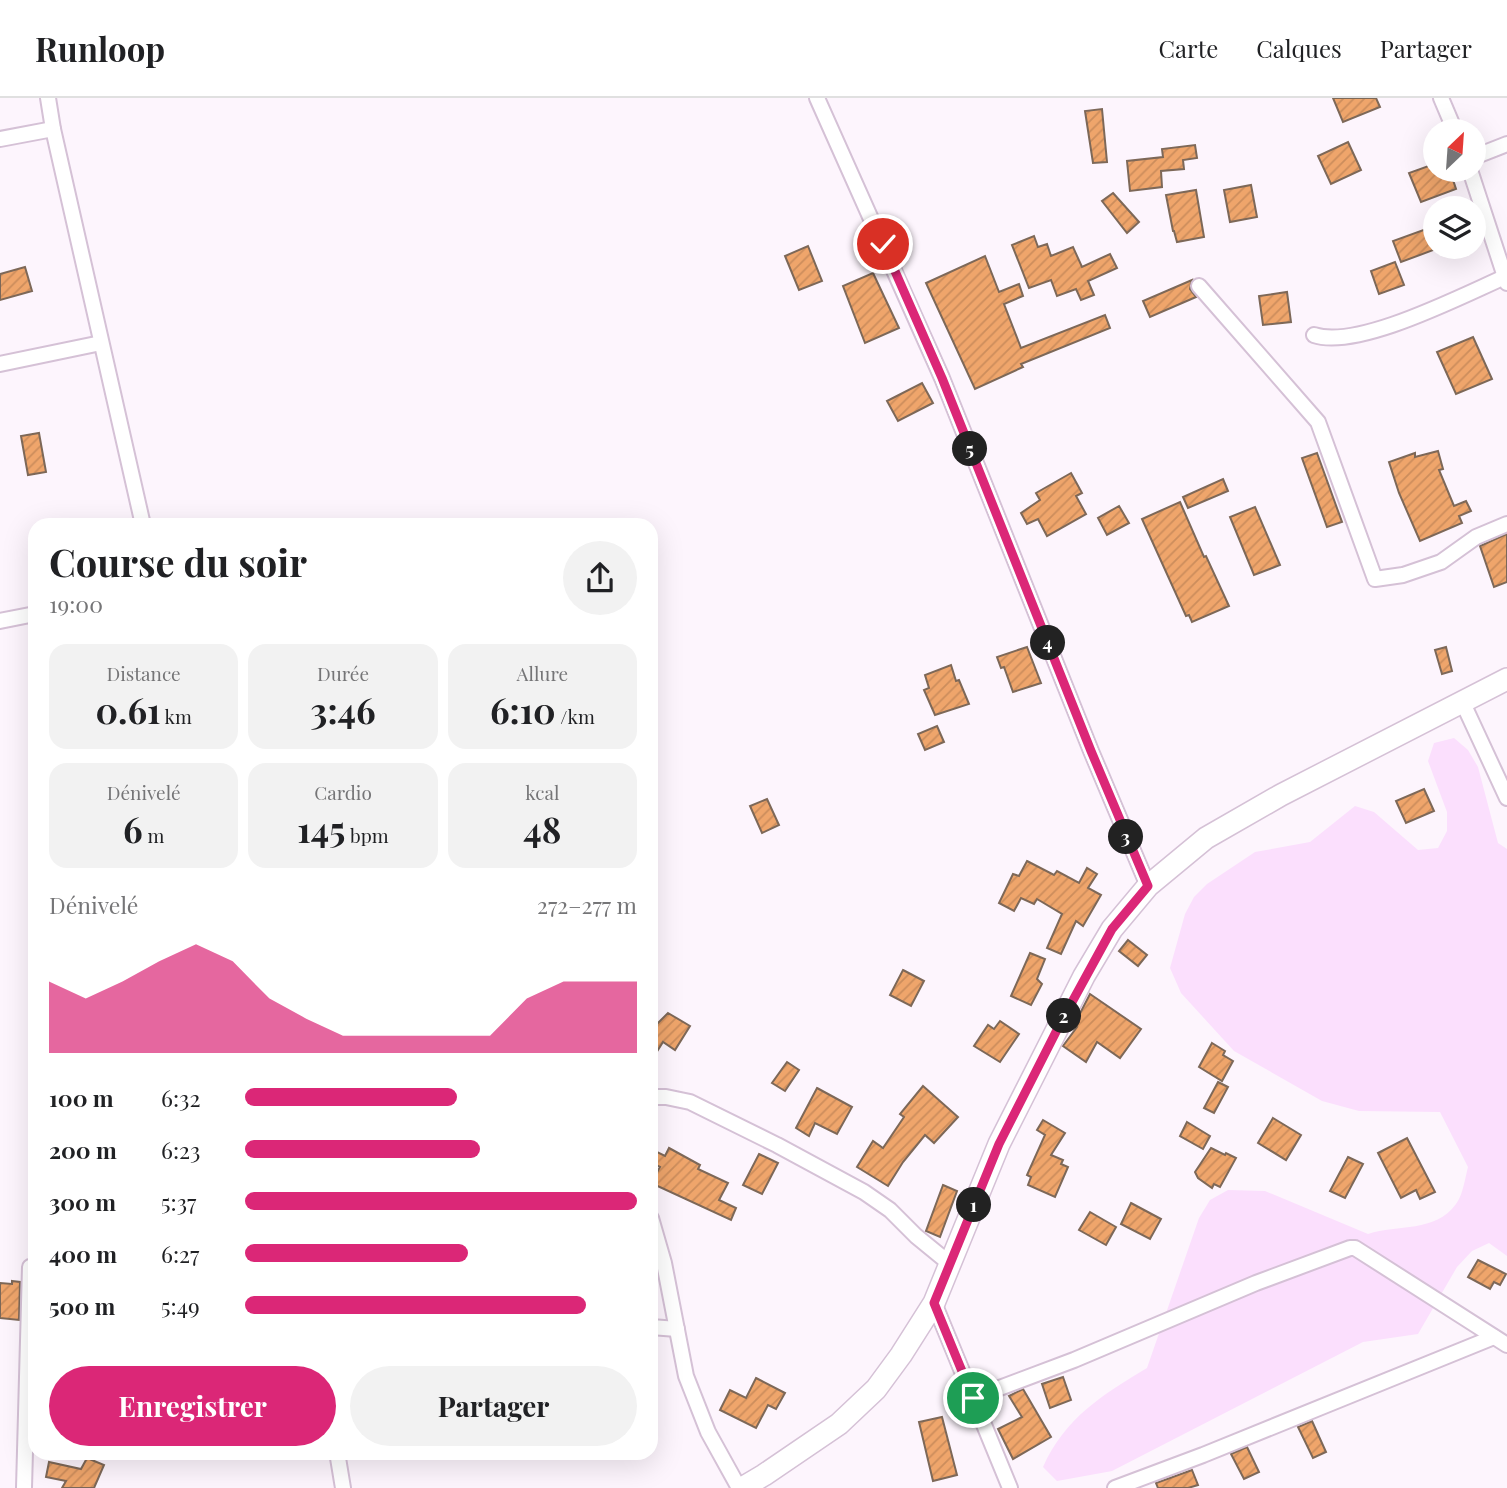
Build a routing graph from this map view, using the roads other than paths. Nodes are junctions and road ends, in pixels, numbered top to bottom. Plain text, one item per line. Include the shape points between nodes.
1 (48, 98) edge
2 (817, 98) edge
3 (1441, 98) edge
4 (1450, 119) edge
5 (52, 129) junction
6 (0, 139) edge
7 (1507, 144) edge
8 (1486, 152) edge
9 (1475, 182) edge
10 (1506, 279) edge
11 (1199, 286) dead end
12 (1314, 335) dead end
13 (101, 343) junction
14 (0, 364) edge
15 (141, 518) edge
16 (1507, 524) edge
17 (28, 615) edge
18 (0, 621) edge
19 (1507, 679) edge
20 (1462, 701) junction
21 (1507, 798) edge
22 (1148, 886) junction
23 (658, 1097) edge
24 (658, 1242) edge
25 (949, 1264) junction
26 (934, 1303) junction
27 (658, 1328) edge
28 (677, 1329) junction
29 (1494, 1337) junction
30 (28, 1341) edge
31 (1507, 1345) edge
32 (973, 1398) junction
33 (338, 1460) edge
34 (24, 1488) edge
35 (343, 1488) edge
36 (740, 1488) edge
37 (1010, 1488) edge
38 (1115, 1488) edge

1 - 5 street
2 - 22 street via 942,378
3 - 4 street
5 - 6 street
5 - 13 street
7 - 8 street
9 - 10 street
10 - 12 street via 1360,335 1326,339
11 - 16 street via 1318,422 1375,579 1441,562 1476,537
13 - 14 street
13 - 15 street
17 - 18 street
19 - 20 main road
20 - 21 street
20 - 22 main road via 1206,838
22 - 25 main road via 1112,929 1078,988 999,1144
23 - 25 street via 690,1102 864,1192
24 - 28 street
25 - 26 main road
26 - 32 street
26 - 36 main road via 876,1389 839,1424
27 - 28 street
28 - 36 street via 694,1399
29 - 31 street
29 - 32 street via 1350,1248
29 - 38 street
30 - 34 street
32 - 37 street
33 - 35 street

